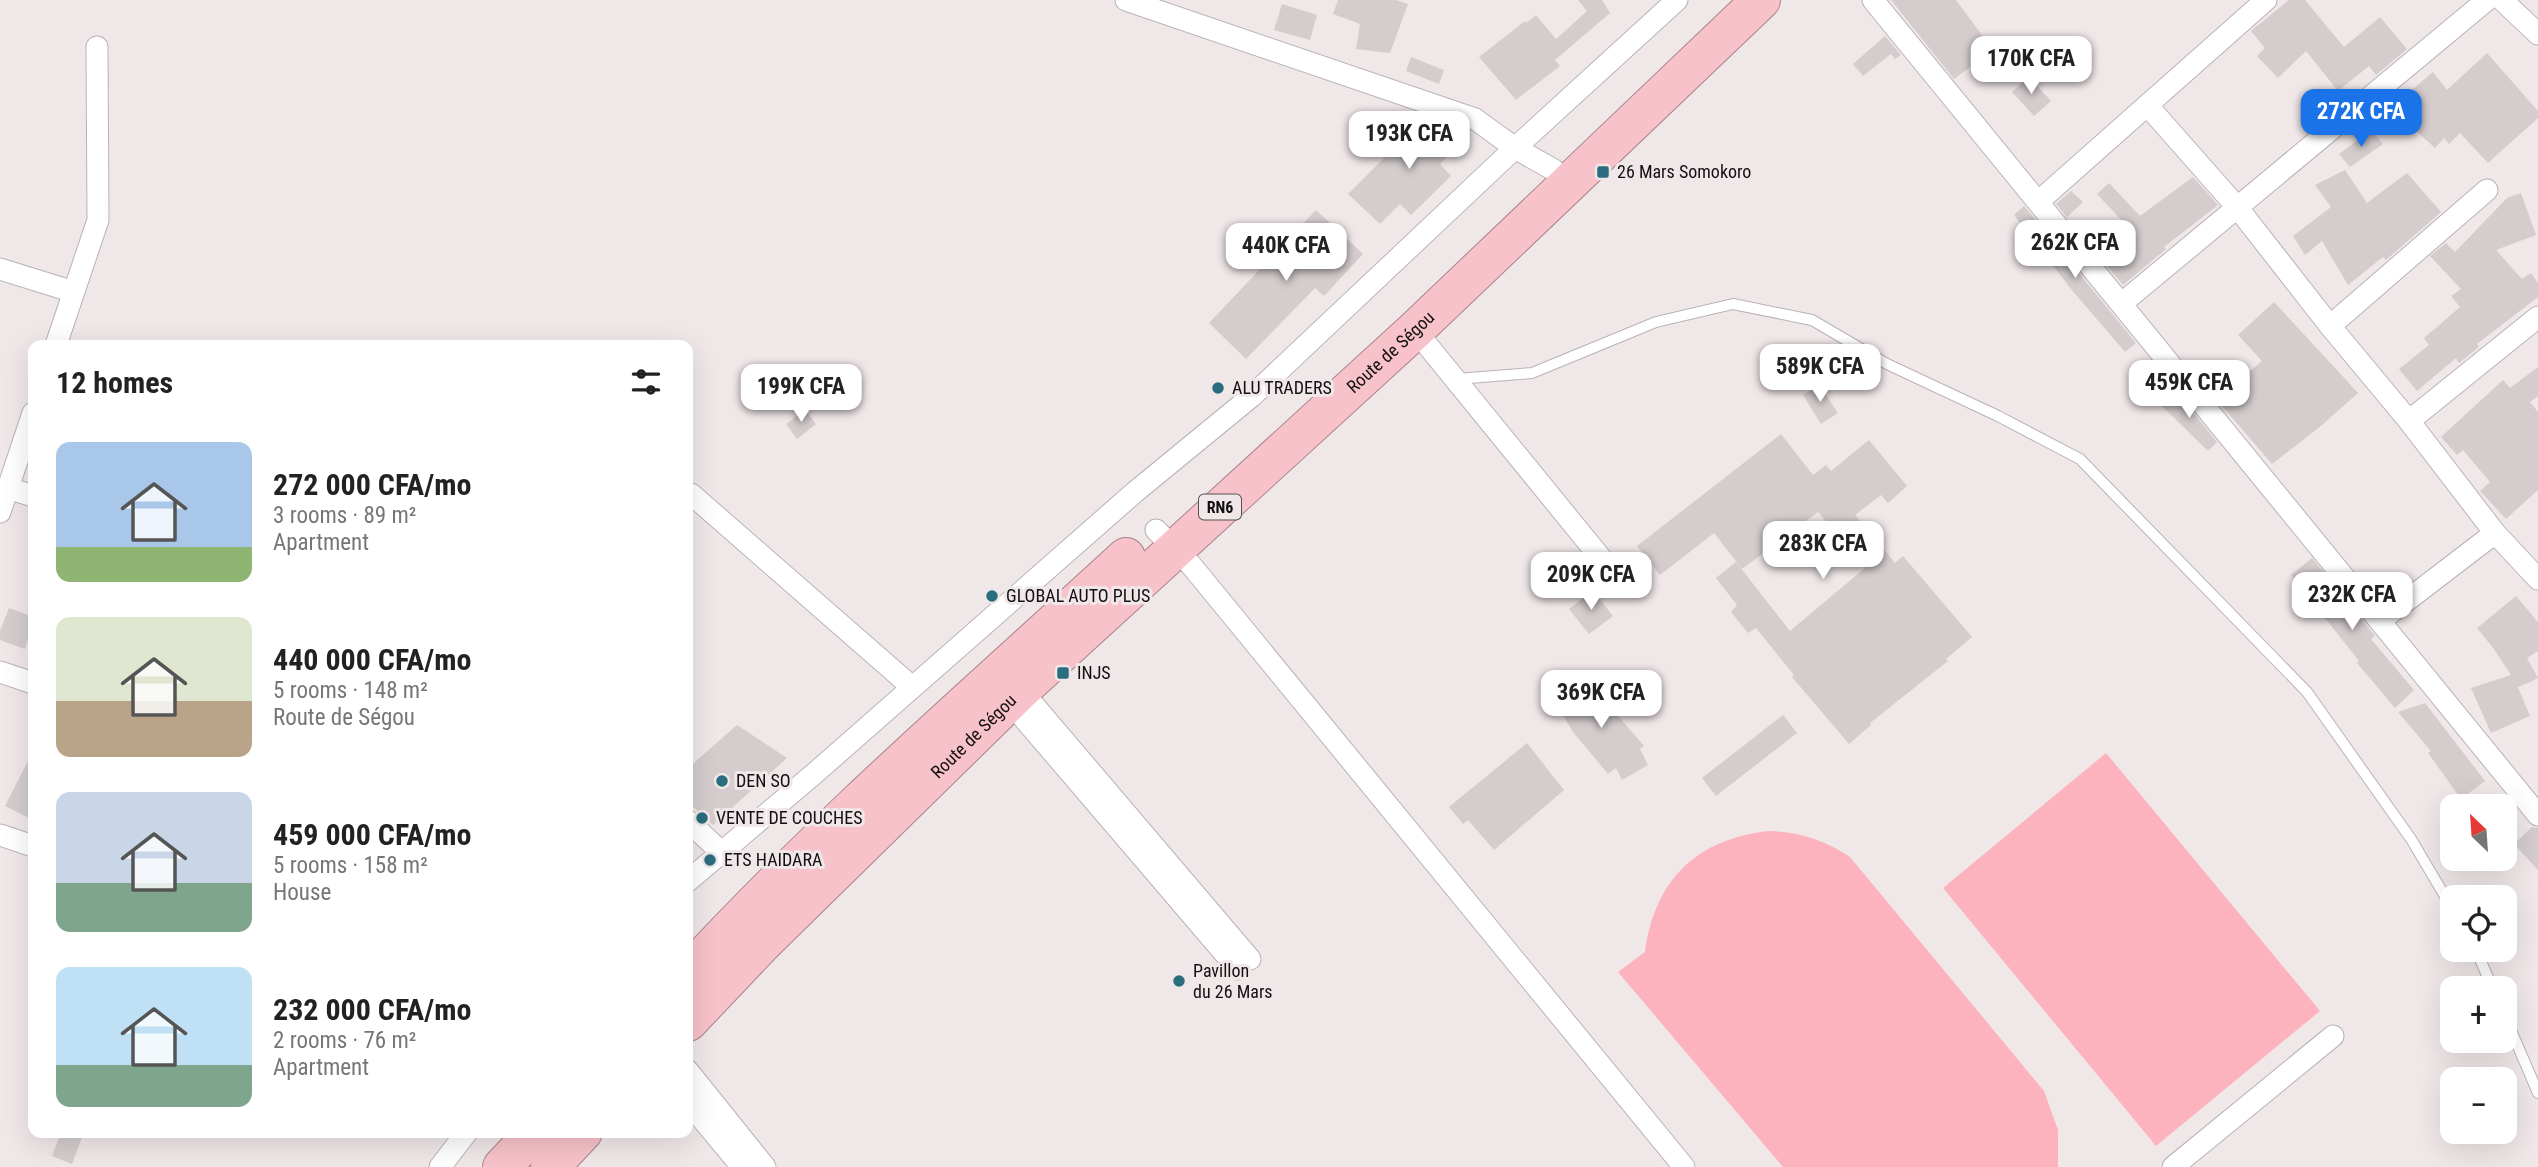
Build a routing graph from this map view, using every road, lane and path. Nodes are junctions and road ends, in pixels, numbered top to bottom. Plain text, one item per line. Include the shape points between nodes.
1 (1126, 0) edge
2 (1678, 0) edge
3 (1724, 0) edge
4 (1761, 0) edge
5 (1872, 0) edge
6 (2266, 0) edge
7 (2487, 0) edge
8 (2502, 0) edge
9 (2538, 34) edge
10 (97, 47) dead end
11 (2147, 105) junction
12 (1515, 148) junction
13 (1554, 170) junction
14 (2487, 190) dead end
15 (2038, 202) junction
16 (2237, 208) junction
17 (0, 269) edge
18 (74, 292) junction
19 (2121, 304) junction
20 (2538, 317) edge
21 (2330, 326) junction
22 (1415, 330) junction
23 (58, 340) edge
24 (1455, 379) junction
25 (2409, 421) junction
26 (28, 428) edge
27 (8, 488) junction
28 (28, 494) edge
29 (693, 496) edge
30 (0, 512) edge
31 (2495, 533) junction
32 (1165, 539) junction
33 (1609, 568) dead end
34 (2538, 579) edge
35 (2381, 621) junction
36 (0, 672) edge
37 (28, 681) edge
38 (1006, 686) junction
39 (912, 687) junction
40 (2538, 814) edge
41 (693, 826) edge
42 (0, 835) edge
43 (28, 844) edge
44 (720, 851) junction
45 (693, 876) edge
46 (2440, 888) edge
47 (1244, 964) dead end
48 (693, 968) edge
49 (693, 1017) edge
50 (2333, 1036) dead end
51 (2517, 1044) edge
52 (693, 1077) edge
53 (2538, 1093) edge
54 (693, 1108) edge
55 (462, 1138) edge
56 (529, 1138) edge
57 (577, 1138) edge
58 (440, 1167) edge
59 (502, 1167) edge
60 (550, 1167) edge
61 (742, 1167) edge
62 (765, 1167) edge
63 (1684, 1167) edge
64 (2174, 1167) edge

1 - 12 street via 1475,118
2 - 12 street
3 - 13 highway, Route de Ségou / RN6
4 - 22 highway, Route de Ségou / RN6
5 - 15 street
6 - 11 street
7 - 16 street
8 - 9 street
10 - 18 street via 98,220
11 - 15 street
11 - 16 street
12 - 13 street
12 - 39 street via 1252,397 1135,492
13 - 32 highway, Route de Ségou / RN6
14 - 21 street
15 - 19 street
16 - 19 street
16 - 21 street
17 - 18 street
18 - 23 street
19 - 35 street
20 - 25 street
21 - 25 street
22 - 24 street
22 - 32 highway, Route de Ségou / RN6
24 - 33 street
24 - 46 lane via 1532,373 1656,322 1733,304 1812,320 1887,365 1998,416 2080,459 2307,692
25 - 31 street
26 - 27 street
27 - 28 street
27 - 30 street
29 - 39 street
31 - 34 street
31 - 35 street
32 - 38 highway, Route de Ségou / RN6
32 - 63 street
35 - 40 street
36 - 37 street
38 - 47 street
38 - 48 highway, Route de Ségou / RN6 via 844,816
38 - 49 highway, Route de Ségou / RN6
39 - 44 street
41 - 44 street
42 - 43 street
44 - 45 street
50 - 64 street
51 - 53 lane
52 - 62 street
54 - 61 street
55 - 58 street
56 - 59 highway
57 - 60 highway

